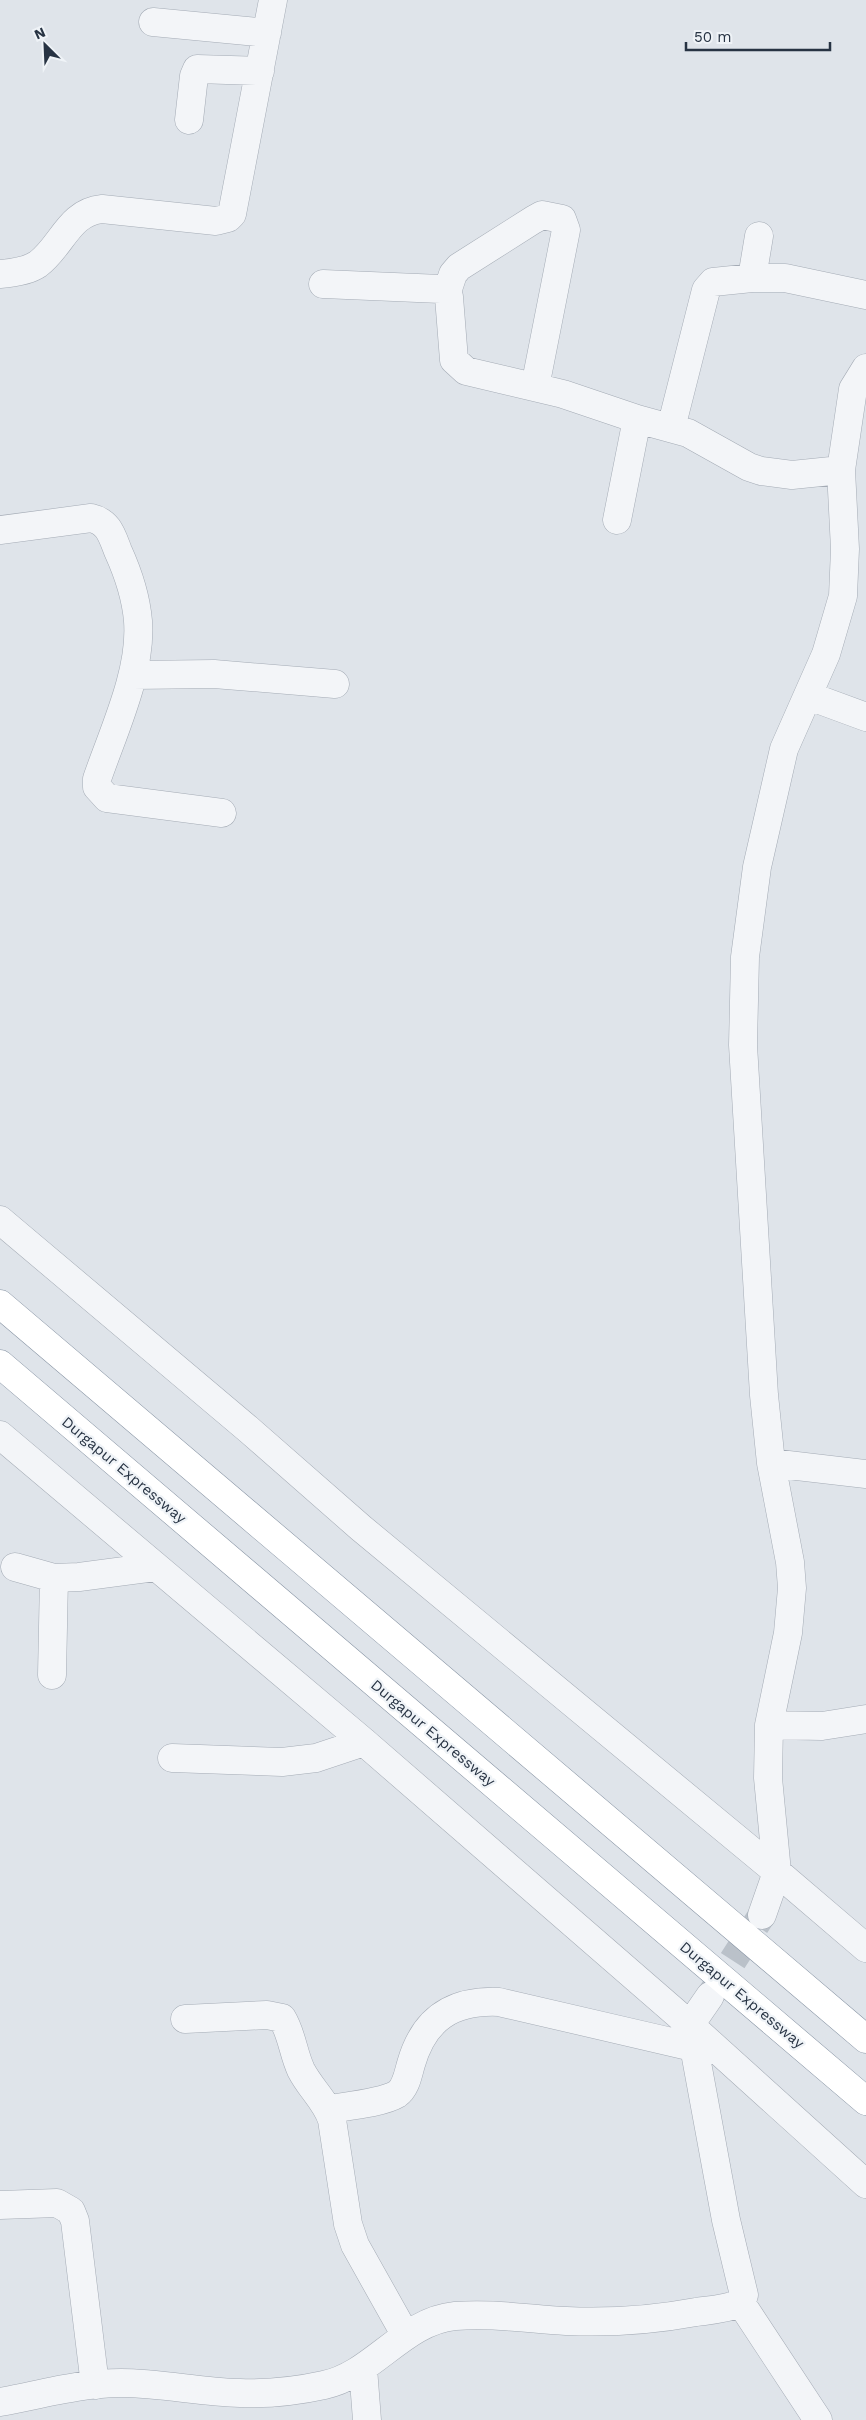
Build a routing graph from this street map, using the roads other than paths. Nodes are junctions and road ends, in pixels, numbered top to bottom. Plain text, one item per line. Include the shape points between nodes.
1 (273, 0) edge
2 (153, 22) dead end
3 (267, 33) junction
4 (260, 71) junction
5 (189, 120) dead end
6 (759, 236) dead end
7 (0, 274) edge
8 (752, 278) junction
9 (323, 284) dead end
10 (447, 292) junction
11 (866, 295) edge
12 (866, 368) edge
13 (535, 387) junction
14 (637, 419) junction
15 (671, 428) junction
16 (841, 470) junction
17 (617, 520) dead end
18 (0, 530) edge
19 (133, 675) junction
20 (335, 684) dead end
21 (809, 696) junction
22 (866, 717) edge
23 (222, 813) dead end
24 (0, 1220) edge
25 (0, 1304) edge
26 (0, 1364) edge
27 (0, 1435) edge
28 (771, 1463) junction
29 (866, 1474) edge
30 (14, 1567) dead end
31 (155, 1567) junction
32 (54, 1578) junction
33 (52, 1675) dead end
34 (866, 1719) edge
35 (769, 1725) junction
36 (364, 1742) junction
37 (172, 1758) dead end
38 (777, 1872) junction
39 (762, 1915) tunnel mouth
40 (866, 1948) edge
41 (710, 1996) tunnel mouth
42 (185, 2019) dead end
43 (692, 2036) junction
44 (866, 2039) edge
45 (866, 2101) edge
46 (329, 2109) junction
47 (866, 2184) edge
48 (0, 2205) edge
49 (741, 2304) junction
50 (406, 2336) junction
51 (363, 2368) junction
52 (94, 2385) junction
53 (0, 2402) edge
54 (367, 2420) edge
55 (818, 2420) edge

1 - 3 street
2 - 3 street
3 - 4 street
4 - 5 street via 197,69
4 - 7 street via 234,209 228,218 216,221 91,210 77,219 38,264
6 - 8 street
8 - 11 street via 785,278
8 - 15 street via 708,285
9 - 10 street via 428,288
10 - 13 street via 452,350 458,365 476,375
10 - 13 street via 458,267 532,220 542,215 562,219 566,230
12 - 16 street via 853,389
13 - 14 street
14 - 15 street
14 - 17 street
15 - 16 street via 700,438 738,462 761,470 792,475
16 - 21 street via 845,550 843,596 832,638
18 - 19 street via 91,518 107,526 126,568 135,601 138,644
19 - 20 street via 214,674
19 - 23 street via 97,780 99,792 107,798
21 - 22 street
21 - 28 street via 784,749 757,867 745,957 747,1138
24 - 38 street via 361,1528
25 - 44 highway
26 - 45 highway, Durgapur Expressway
27 - 31 street
28 - 29 street
28 - 35 street via 792,1588 788,1633
30 - 32 street
31 - 32 street
31 - 36 street
32 - 33 street
34 - 35 street via 822,1726
35 - 38 street via 768,1778
36 - 37 street via 316,1758 282,1762
36 - 43 street
38 - 39 street
38 - 40 street
41 - 43 street
42 - 46 street via 267,2015 282,2018 305,2077
43 - 46 street via 499,2002 469,2003 444,2012 422,2037 415,2048 404,2087 398,2093
43 - 47 street
43 - 49 street via 726,2220 744,2295
46 - 50 street via 348,2224 355,2245
48 - 52 street via 57,2203 71,2211 75,2221
49 - 50 street via 685,2314 603,2322 452,2316
49 - 55 street
50 - 51 street
51 - 52 street via 326,2384 260,2393 120,2383
51 - 54 street
52 - 53 street

